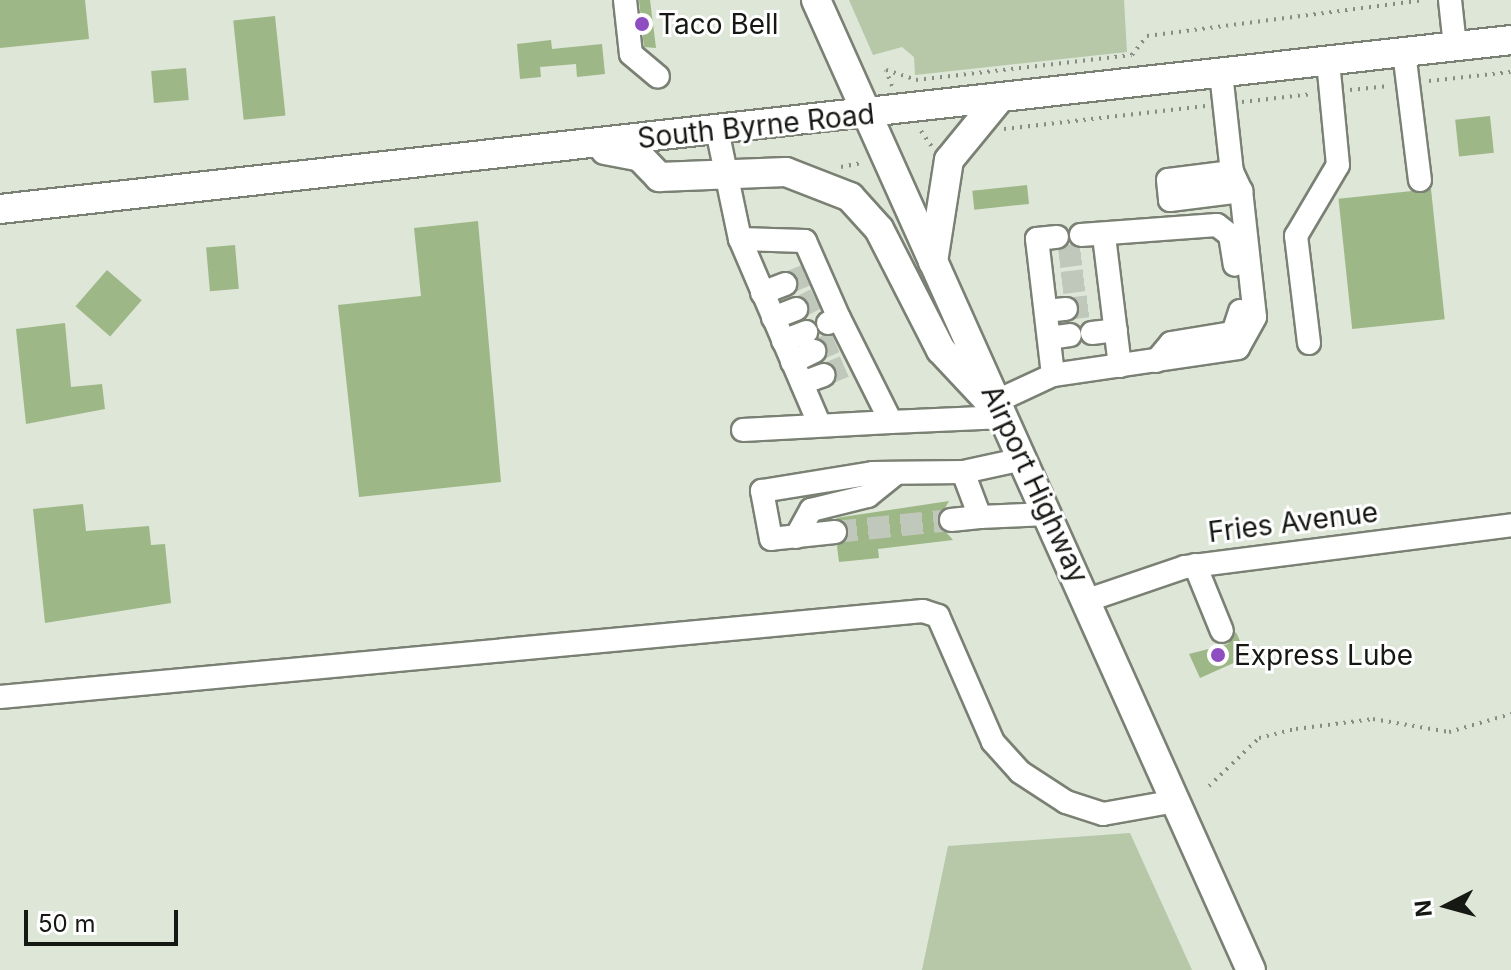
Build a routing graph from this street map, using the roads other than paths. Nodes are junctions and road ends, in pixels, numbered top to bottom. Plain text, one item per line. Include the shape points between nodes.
1 (625, 0) edge
2 (816, 0) edge
3 (1450, 0) edge
4 (1511, 40) edge
5 (1455, 46) junction
6 (1404, 52) junction
7 (1328, 61) junction
8 (1221, 73) junction
9 (658, 77) dead end
10 (999, 99) junction
11 (864, 114) junction
12 (717, 130) junction
13 (581, 145) junction
14 (722, 171) junction
15 (1420, 180) dead end
16 (1236, 181) junction
17 (0, 209) edge
18 (1174, 228) junction
19 (740, 239) junction
20 (1052, 251) dead end
21 (933, 263) junction
22 (803, 277) junction
23 (762, 293) junction
24 (813, 300) junction
25 (1113, 304) junction
26 (1090, 306) tunnel mouth
27 (773, 318) junction
28 (1116, 330) junction
29 (828, 333) junction
30 (1070, 335) junction
31 (783, 341) junction
32 (1309, 343) dead end
33 (1156, 361) junction
34 (792, 362) junction
35 (1120, 366) junction
36 (824, 375) tunnel mouth
37 (1053, 375) junction
38 (802, 383) junction
39 (1000, 409) junction
40 (818, 421) junction
41 (891, 422) junction
42 (743, 430) dead end
43 (1023, 459) junction
44 (963, 472) junction
45 (896, 473) junction
46 (1048, 514) junction
47 (980, 517) junction
48 (951, 520) tunnel mouth
49 (1511, 525) edge
50 (835, 532) tunnel mouth
51 (796, 537) junction
52 (1195, 565) junction
53 (1088, 600) junction
54 (1222, 631) dead end
55 (0, 697) edge
56 (1176, 801) junction
57 (1251, 970) edge

1 - 9 street via 631,54
2 - 11 main road, Airport Highway
3 - 5 street
4 - 5 main road, South Byrne Road
5 - 6 main road, South Byrne Road
6 - 7 main road, South Byrne Road
6 - 15 street
7 - 8 main road, South Byrne Road
7 - 32 street via 1338,165 1296,236
8 - 10 main road, South Byrne Road
8 - 16 street
10 - 11 main road, South Byrne Road
10 - 21 main road via 949,160
11 - 12 main road, South Byrne Road
11 - 21 main road, Airport Highway
12 - 13 main road, South Byrne Road
12 - 14 street
13 - 14 main road via 640,157 659,177
13 - 17 main road, South Byrne Road
14 - 19 street
14 - 39 main road via 786,172 850,197 879,229 941,350
16 - 18 street via 1170,200
16 - 33 street via 1254,327 1228,352
18 - 25 street via 1094,244 1098,279
18 - 33 street via 1207,224 1230,235 1241,315 1233,333 1171,343
19 - 22 street via 805,241
19 - 23 street
20 - 30 street via 1056,310
21 - 39 main road, Airport Highway
22 - 23 street
22 - 24 street
23 - 27 street
24 - 27 street
24 - 29 street
25 - 26 street
25 - 28 street
27 - 31 street
28 - 30 street
28 - 35 street
29 - 31 street
29 - 34 street
29 - 41 street
30 - 37 street
31 - 34 street
33 - 35 street
34 - 38 street
35 - 37 street
36 - 38 street
37 - 39 street
38 - 40 street
39 - 41 street
39 - 43 main road, Airport Highway
40 - 41 street
40 - 42 street
43 - 44 street
43 - 46 main road, Airport Highway
44 - 45 street
44 - 47 street
45 - 51 street via 868,496 811,510
45 - 51 street via 762,491 771,539
46 - 47 street
46 - 53 main road, Airport Highway
47 - 48 street
49 - 52 street, Fries Avenue
50 - 51 street
52 - 53 street, Fries Avenue
52 - 54 street
53 - 56 main road, Airport Highway
55 - 56 street via 923,611 938,616 993,742 1020,772 1066,802 1103,814
56 - 57 main road, Airport Highway

